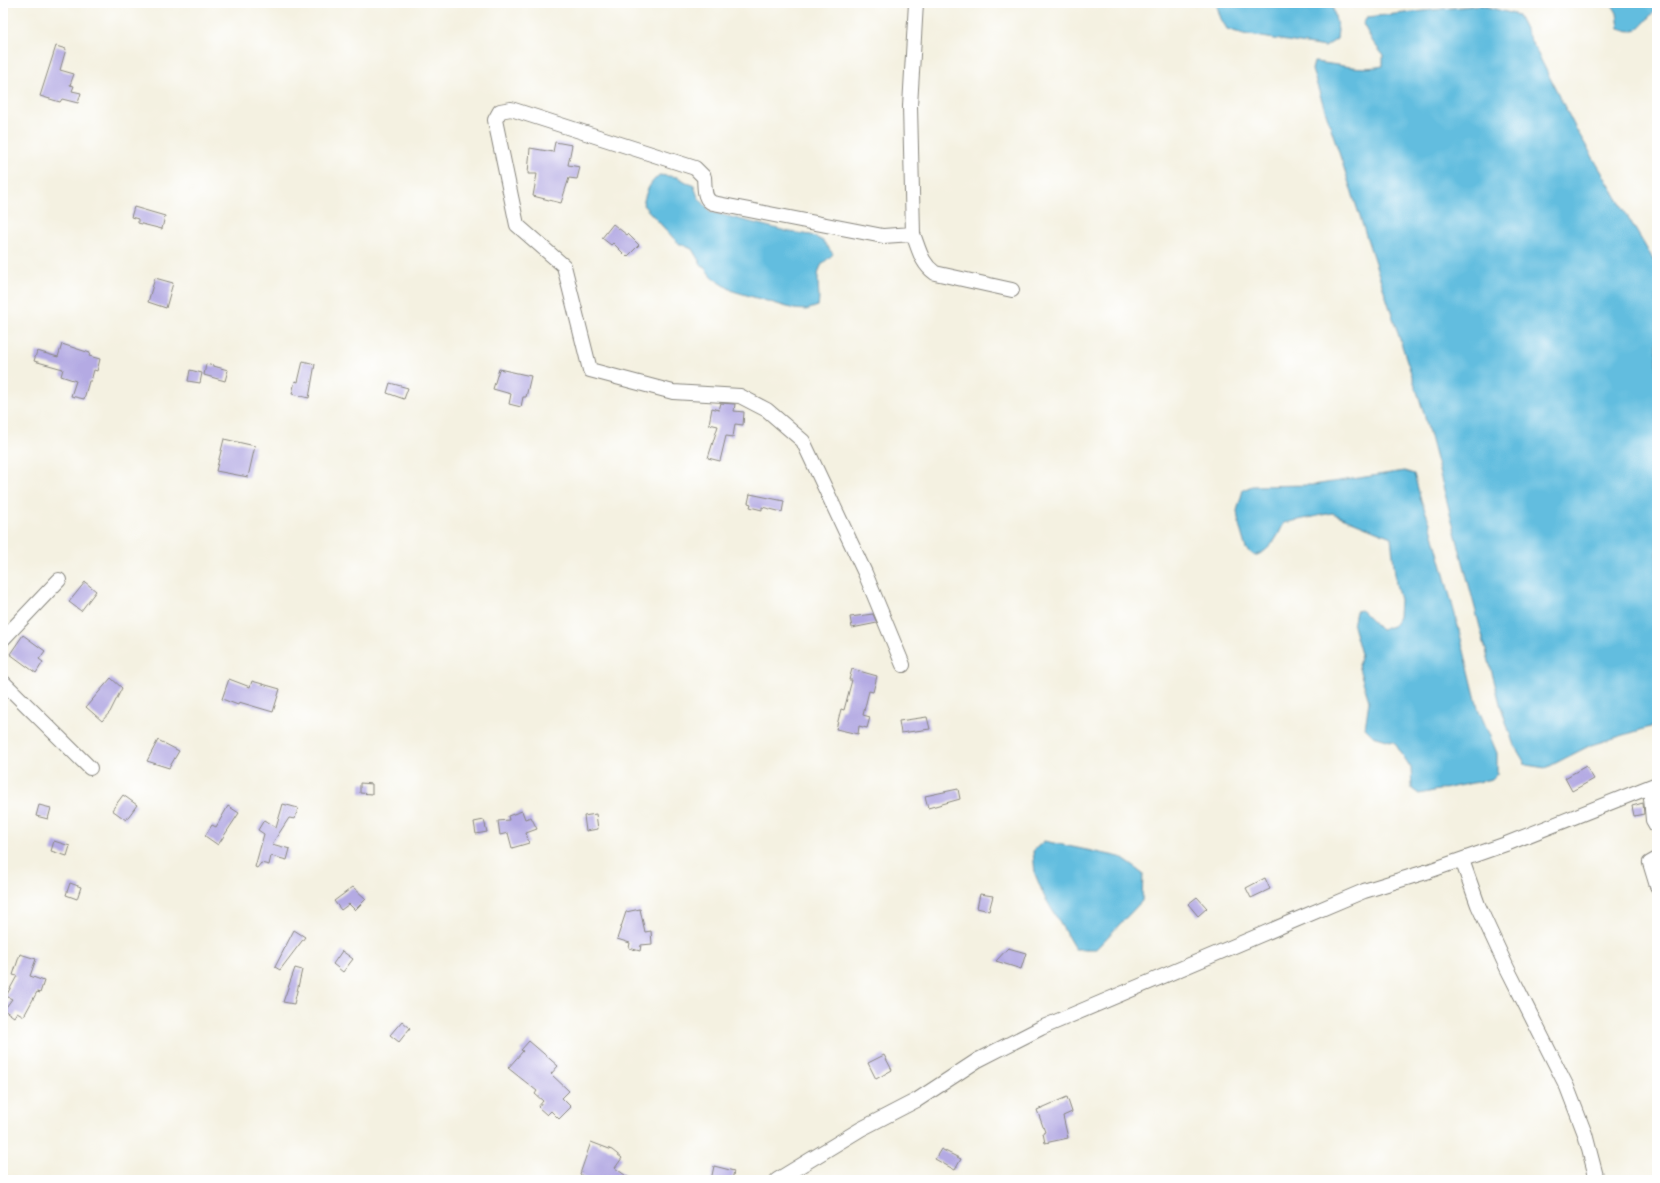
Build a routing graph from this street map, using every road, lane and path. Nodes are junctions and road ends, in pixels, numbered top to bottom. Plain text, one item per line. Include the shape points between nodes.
1 (916, 3) edge
2 (914, 234) junction
3 (1012, 290) dead end
4 (60, 580) dead end
5 (3, 639) edge
6 (903, 665) dead end
7 (3, 682) edge
8 (90, 768) dead end
9 (1653, 786) edge
10 (1657, 827) edge
11 (1657, 859) edge
12 (1462, 860) junction
13 (1657, 886) edge
14 (777, 1180) edge
15 (1597, 1180) edge

1 - 2 street via 910,106
2 - 3 street via 922,260 935,273
2 - 6 street via 883,236 708,202 704,177 695,168 511,108 500,111 495,120 517,225 564,266 590,370 673,392 740,396 767,410 803,441 865,573
4 - 5 street
7 - 8 street
9 - 10 street via 1653,820
9 - 12 street
11 - 13 street via 1650,863
12 - 14 street via 1364,891 1042,1028 978,1060 917,1100 861,1129
12 - 15 street via 1478,905 1567,1087 1585,1134

